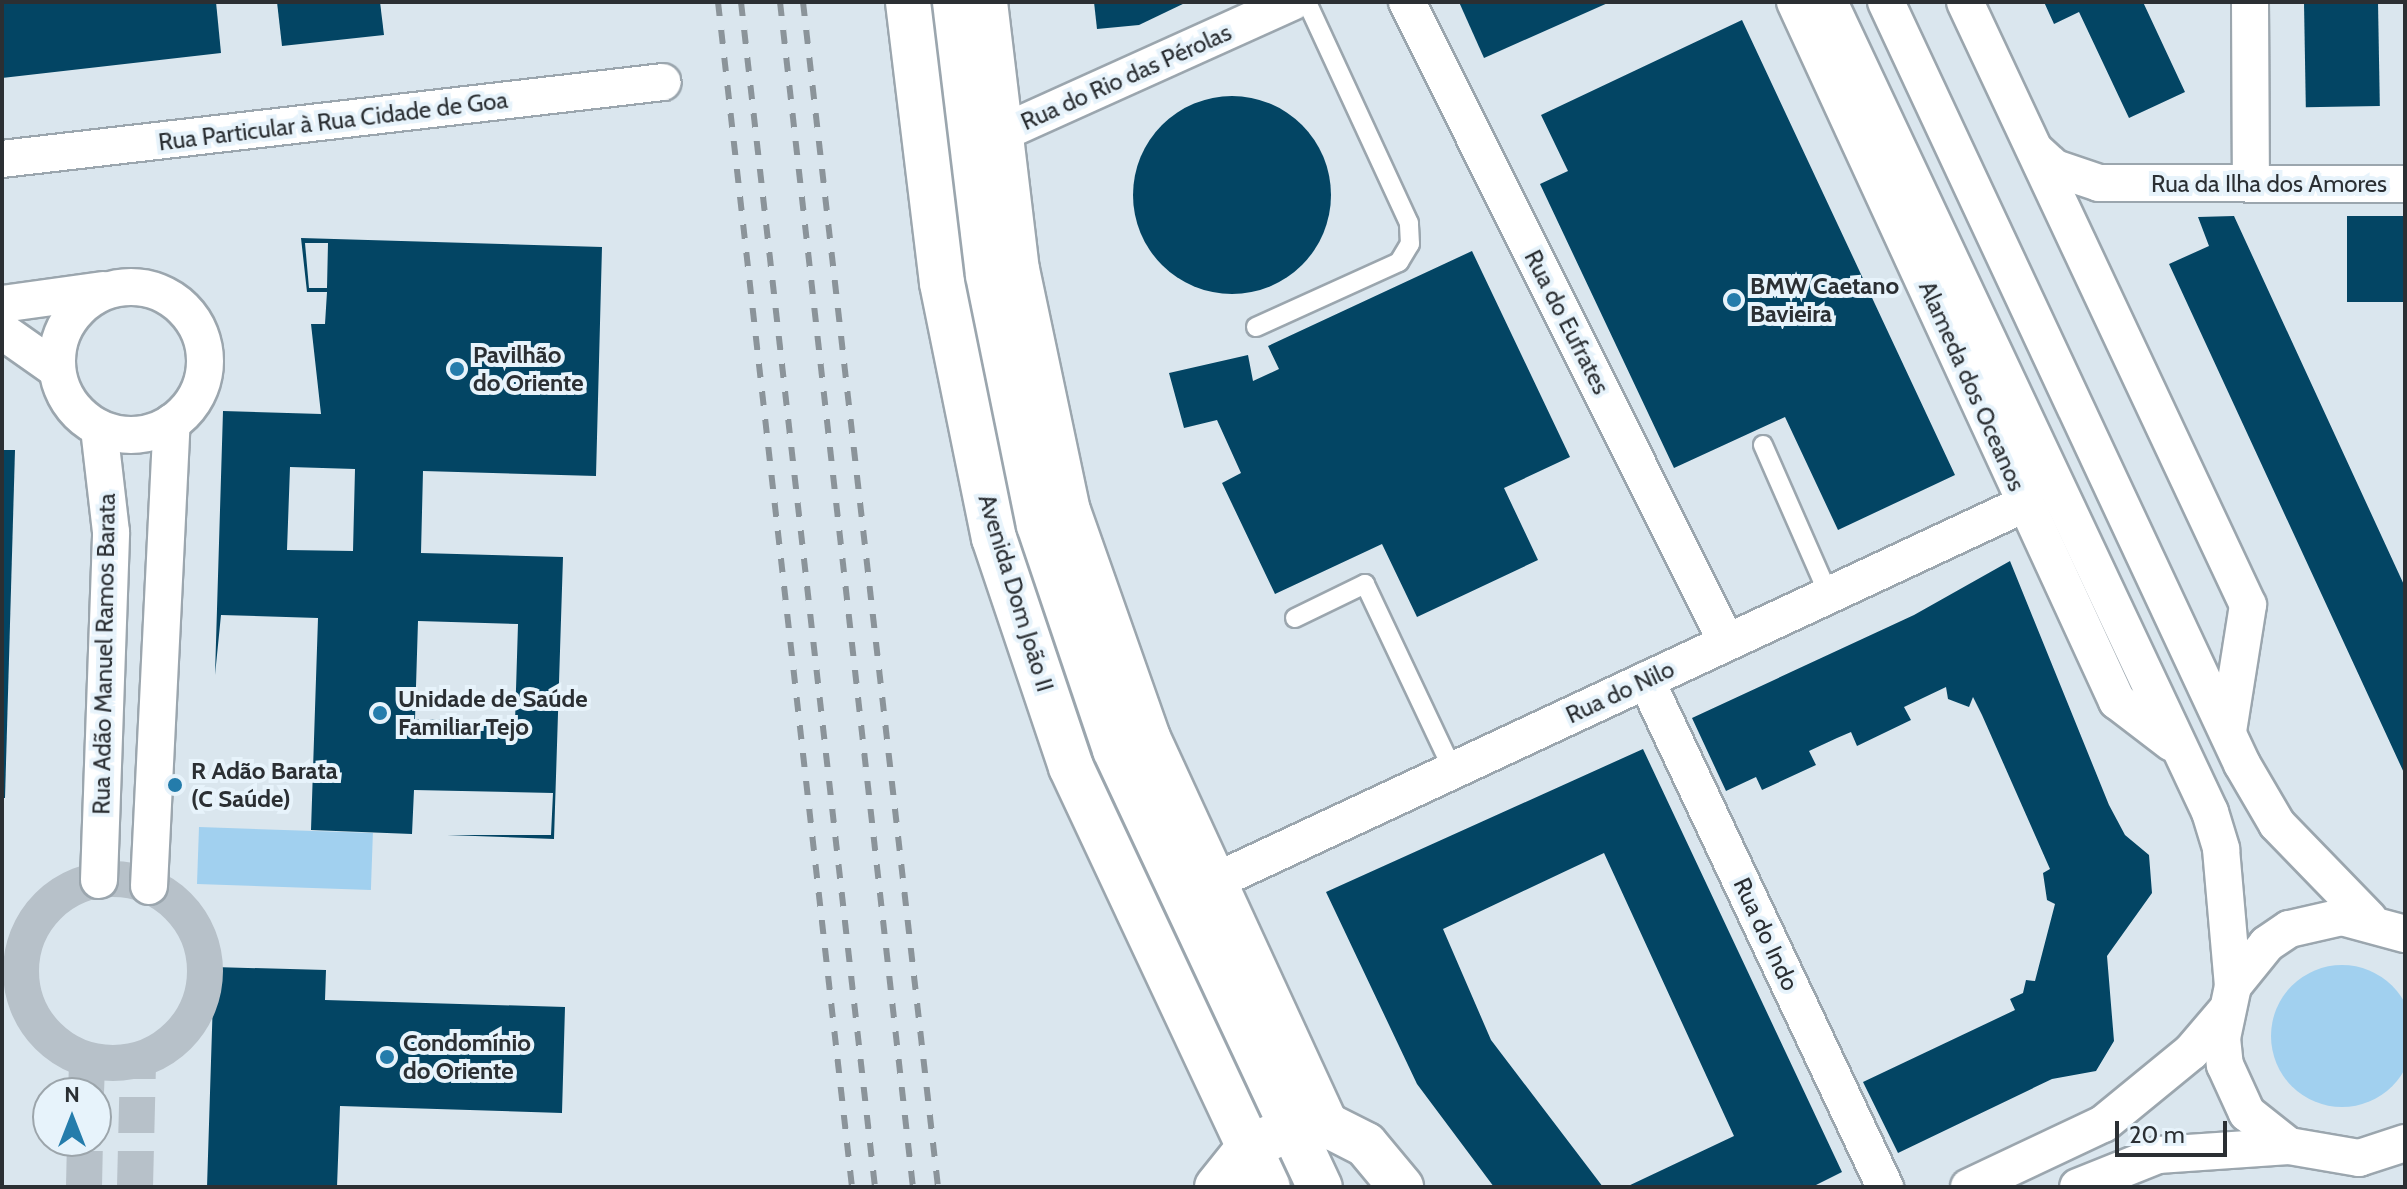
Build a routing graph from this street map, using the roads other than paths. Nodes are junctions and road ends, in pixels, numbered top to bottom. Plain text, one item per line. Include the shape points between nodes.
1 (908, 2) edge
2 (955, 2) edge
3 (989, 2) edge
4 (1292, 2) edge
5 (1307, 2) edge
6 (1407, 2) edge
7 (1795, 2) edge
8 (1829, 2) edge
9 (1886, 2) edge
10 (1965, 2) edge
11 (2250, 2) edge
12 (663, 82) dead end
13 (1004, 132) junction
14 (2037, 152) junction
15 (2, 159) edge
16 (2251, 183) junction
17 (2132, 184) junction
18 (2405, 184) edge
19 (2085, 256) junction
20 (105, 290) junction
21 (2, 304) edge
22 (1256, 327) dead end
23 (2, 331) edge
24 (56, 369) junction
25 (172, 423) junction
26 (99, 429) junction
27 (1763, 445) dead end
28 (2024, 504) junction
29 (1829, 595) junction
30 (1295, 618) dead end
31 (1727, 643) junction
32 (1646, 680) junction
33 (2228, 733) junction
34 (2178, 747) junction
35 (1453, 770) junction
36 (99, 880) dead end
37 (1216, 881) junction
38 (149, 886) dead end
39 (2393, 927) edge
40 (2229, 999) junction
41 (1312, 1128) junction
42 (2405, 1143) edge
43 (1249, 1147) junction
44 (2300, 1151) junction
45 (1217, 1187) edge
46 (1268, 1187) edge
47 (1320, 1187) edge
48 (1401, 1187) edge
49 (1885, 1187) edge
50 (1969, 1187) edge
51 (2078, 1187) edge
52 (2355, 1187) edge

1 - 43 main road, Avenida Dom João II via 942,283 994,538 1071,767
2 - 41 main road, Avenida Dom João II via 988,275 1039,525 1115,750
3 - 13 street
4 - 13 street, Rua do Rio das Pérolas
5 - 22 lane via 1409,223 1410,244 1399,262
6 - 31 street, Rua do Eufrates
7 - 28 street, Alameda dos Oceanos
8 - 34 street, Alameda dos Oceanos
9 - 33 street
10 - 14 street
11 - 16 street
12 - 15 street, Rua Particular à Rua Cidade de Goa
13 - 37 street via 1021,269 1072,510 1152,737
14 - 17 street, Rua da Ilha dos Amores via 2075,178
14 - 19 street
16 - 17 street, Rua da Ilha dos Amores
16 - 18 street, Rua da Ilha dos Amores
17 - 19 street, Rua da Ilha dos Amores via 2088,214
19 - 33 street via 2248,605
20 - 21 street
20 - 24 street via 67,321
20 - 25 street via 152,289 191,316 202,337 202,384
23 - 24 street
24 - 26 street via 63,394
25 - 26 street via 149,433
25 - 38 street
26 - 36 street, Rua Adão Manuel Ramos Barata via 111,532
27 - 29 lane
28 - 29 street, Rua do Nilo
28 - 34 street, Alameda dos Oceanos via 2117,701
29 - 31 street, Rua do Nilo
30 - 35 lane via 1365,584
31 - 32 street, Rua do Nilo
32 - 35 street, Rua do Nilo
32 - 49 street, Rua do Indo
33 - 39 street via 2277,824
34 - 40 street, Alameda dos Oceanos via 2221,849
35 - 37 street, Rua do Nilo
37 - 41 street
39 - 40 street via 2342,917 2289,929 2257,953
40 - 44 street, Alameda dos Oceanos via 2222,1038 2233,1090 2266,1132
40 - 50 street via 2191,1052 2103,1124
41 - 43 main road
41 - 47 main road, Avenida Dom João II
41 - 48 main road via 1366,1145
42 - 44 street via 2359,1158
43 - 45 main road
43 - 46 main road, Avenida Dom João II
44 - 51 street via 2158,1155
44 - 52 street

